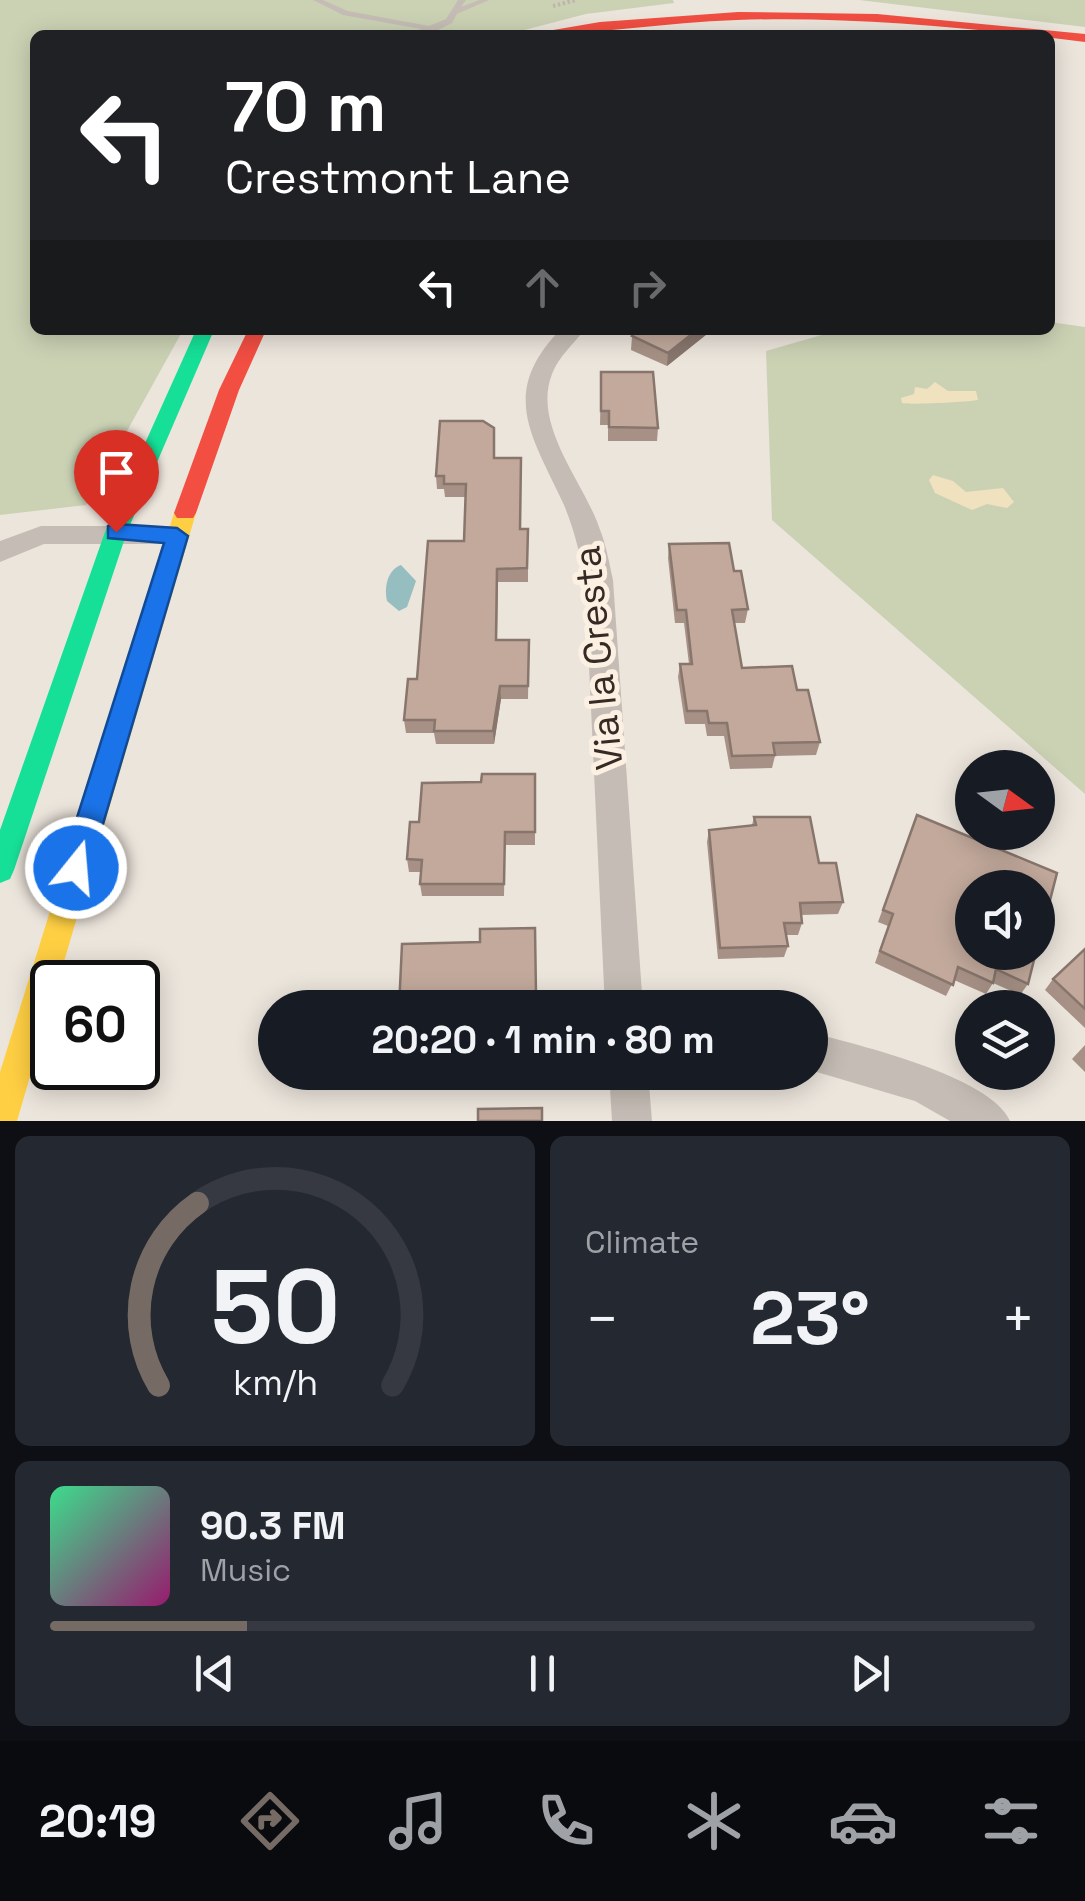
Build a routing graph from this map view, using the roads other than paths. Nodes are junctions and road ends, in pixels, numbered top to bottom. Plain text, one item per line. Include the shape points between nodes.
1 (317, 0) edge
2 (462, 0) edge
3 (485, 0) edge
4 (456, 12) junction
5 (434, 29) junction
6 (430, 30) edge
7 (556, 30) edge
8 (631, 30) edge
9 (922, 30) edge
10 (1029, 30) edge
11 (1055, 34) edge
12 (1085, 38) edge
13 (1055, 48) edge
14 (1085, 52) edge
15 (203, 335) edge
16 (255, 335) edge
17 (569, 335) edge
18 (116, 532) junction
19 (177, 536) junction
20 (0, 552) edge
21 (0, 870) edge
22 (623, 990) edge
23 (828, 1056) edge
24 (629, 1090) edge
25 (1, 1121) edge
26 (632, 1121) edge
27 (990, 1121) edge

1 - 5 lane
2 - 4 lane
3 - 4 lane
4 - 5 lane
5 - 6 lane
7 - 10 main road via 664,9 773,4 882,9
8 - 9 main road via 788,17
11 - 12 main road
13 - 14 main road
15 - 18 main road
16 - 19 main road
17 - 22 street, Via la Cresta via 546,363 536,421 585,525 599,580
18 - 19 street
18 - 20 street via 41,535
18 - 21 main road
19 - 25 main road
23 - 27 street via 923,1084
24 - 26 street

